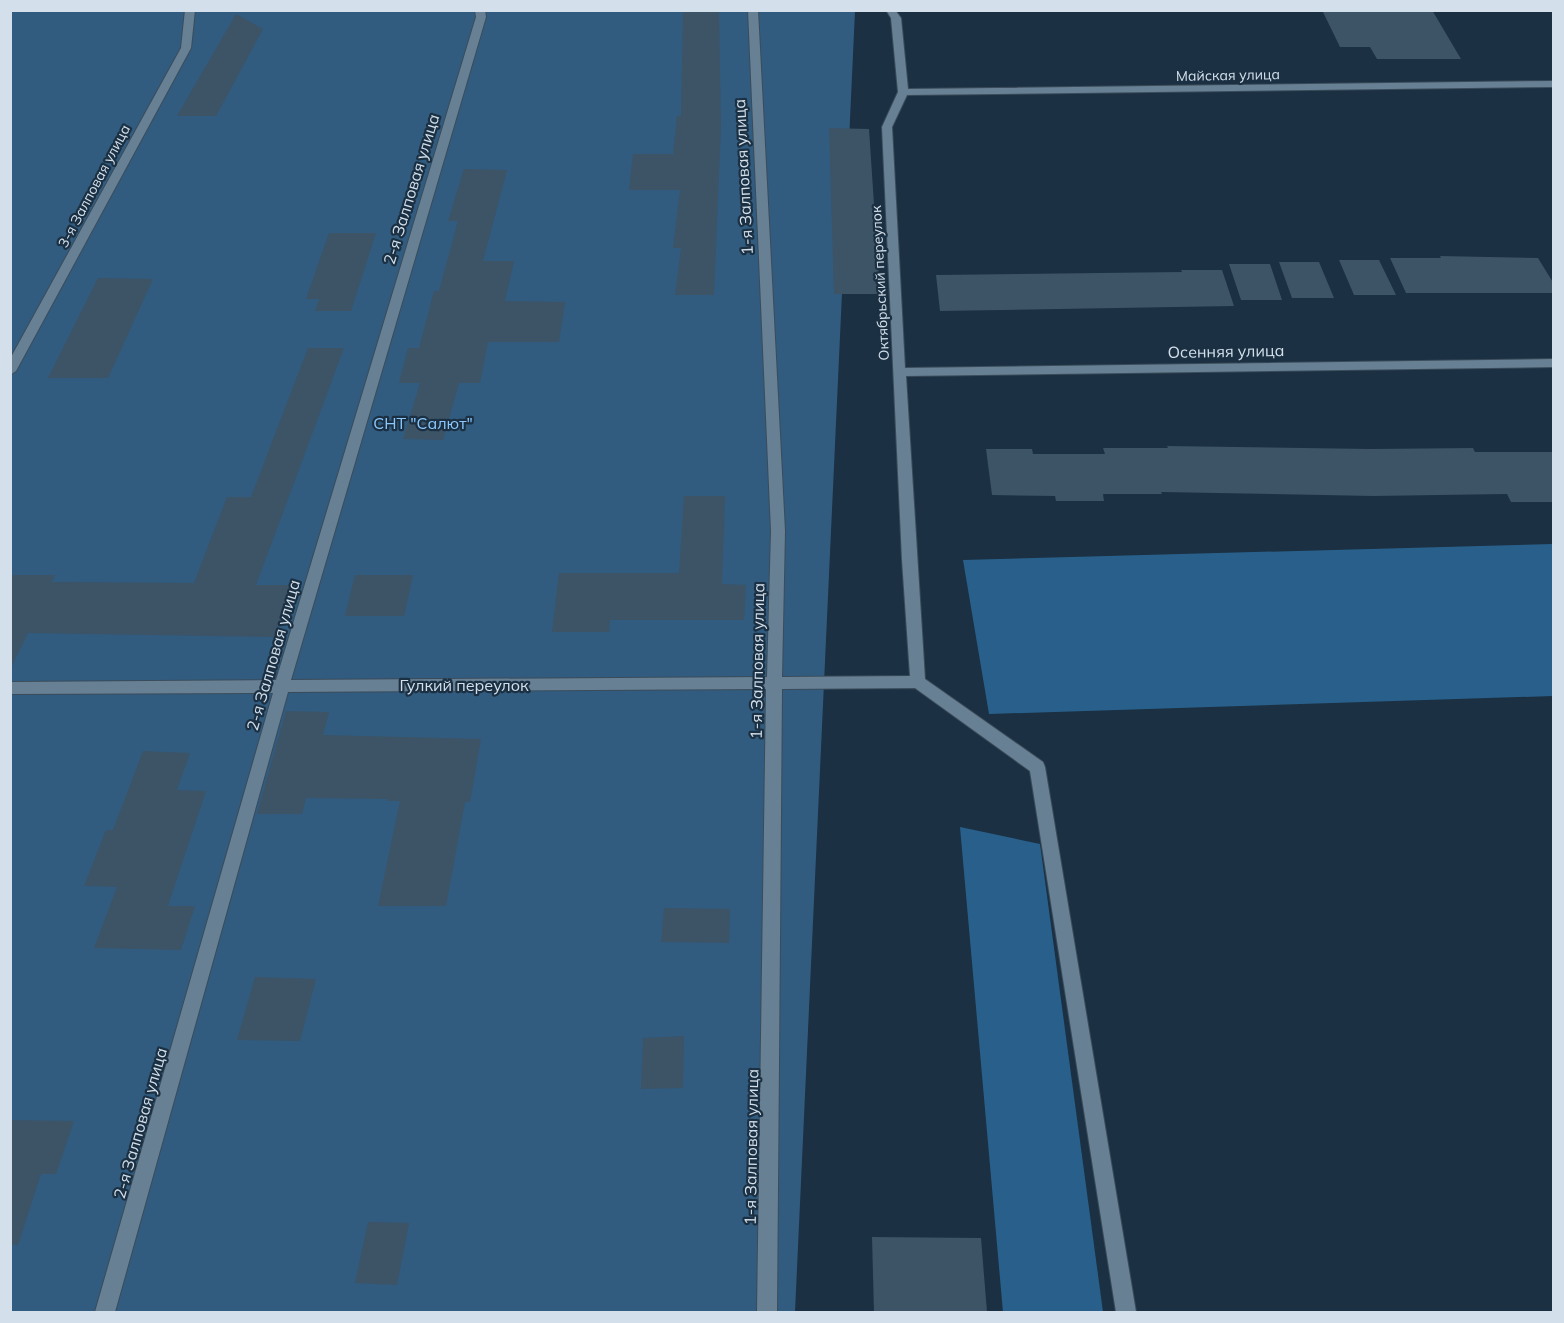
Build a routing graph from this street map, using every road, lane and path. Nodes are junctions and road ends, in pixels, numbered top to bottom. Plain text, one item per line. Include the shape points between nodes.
1 (190, 10) edge
2 (480, 10) edge
3 (753, 10) edge
4 (890, 10) edge
5 (1554, 84) edge
6 (903, 92) junction
7 (1554, 363) edge
8 (10, 371) edge
9 (899, 372) junction
10 (774, 682) junction
11 (918, 682) junction
12 (282, 686) junction
13 (10, 688) edge
14 (105, 1312) edge
15 (767, 1312) edge
16 (1126, 1312) edge

1 - 8 street, 3-я Залповая улица via 186,48
2 - 12 street, 2-я Залповая улица via 478,28
3 - 10 street, 1-я Залповая улица via 778,531
4 - 6 street, Октябрьский переулок via 896,18
5 - 6 street, Майская улица
6 - 9 street, Октябрьский переулок via 887,127
7 - 9 street, Осенняя улица
9 - 11 street, Октябрьский переулок
10 - 11 street, Гулкий переулок
10 - 12 street, Гулкий переулок
10 - 15 street, 1-я Залповая улица
11 - 16 street via 1037,767
12 - 13 street, Гулкий переулок
12 - 14 street, 2-я Залповая улица

